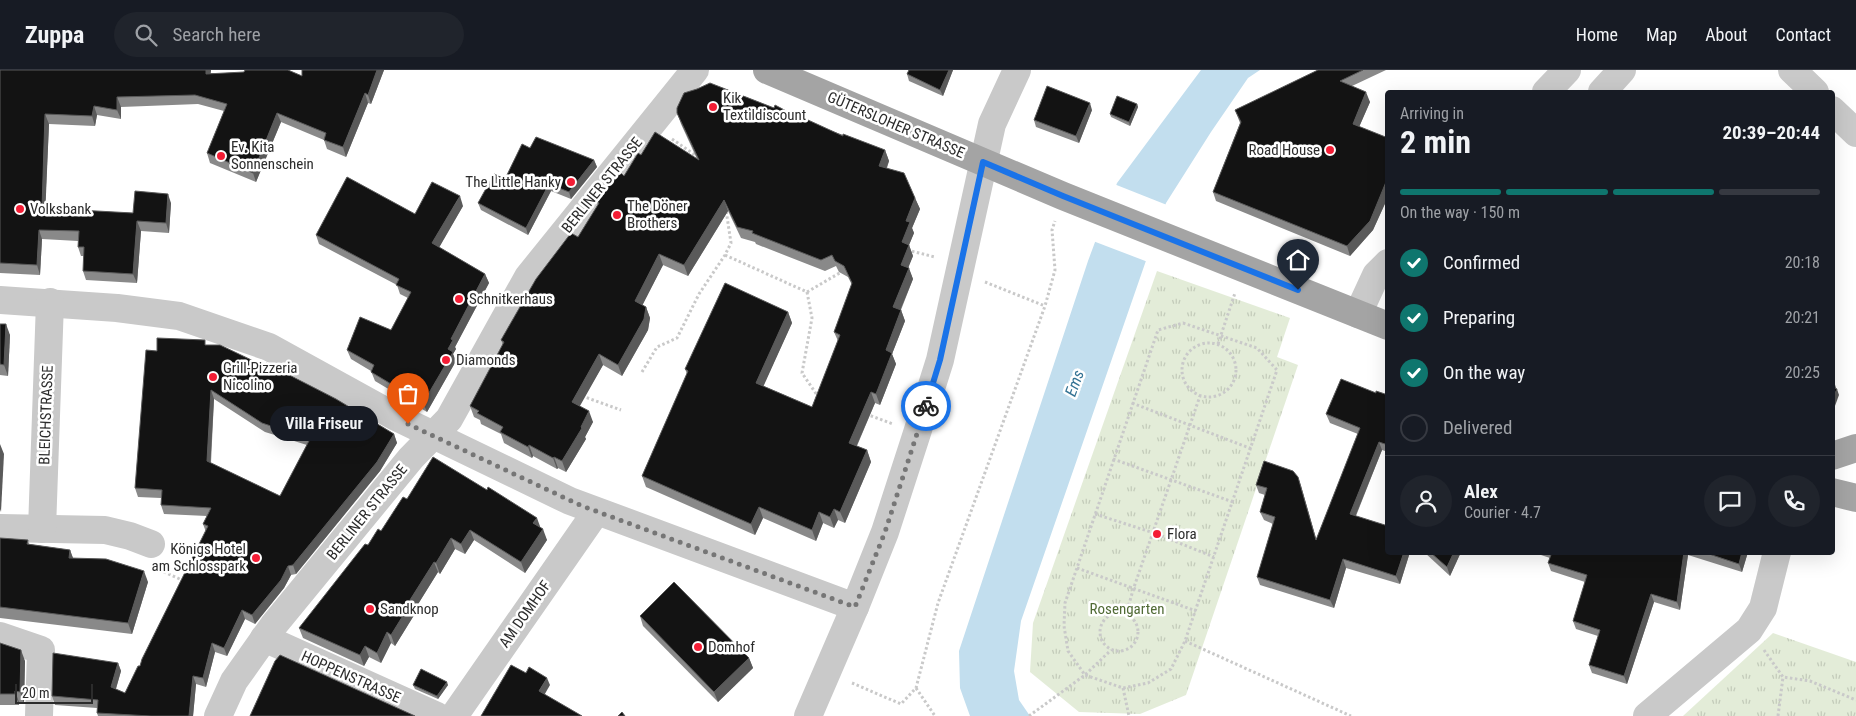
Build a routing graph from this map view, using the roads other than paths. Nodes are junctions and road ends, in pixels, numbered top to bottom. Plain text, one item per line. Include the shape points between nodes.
1 (695, 70) edge
2 (767, 70) edge
3 (1017, 70) edge
4 (1567, 70) edge
5 (1622, 70) edge
6 (1792, 70) edge
7 (1548, 90) edge
8 (1604, 90) edge
9 (1812, 90) edge
10 (1835, 113) edge
11 (1856, 133) edge
12 (983, 162) junction
13 (1385, 266) edge
14 (0, 300) edge
15 (50, 302) junction
16 (1358, 314) junction
17 (1385, 325) edge
18 (433, 436) junction
19 (1856, 448) edge
20 (1835, 455) edge
21 (1835, 493) edge
22 (1856, 498) edge
23 (596, 512) junction
24 (0, 528) edge
25 (42, 528) junction
26 (151, 544) road end
27 (1775, 555) edge
28 (855, 607) junction
29 (0, 636) edge
30 (264, 638) junction
31 (39, 716) edge
32 (218, 716) edge
33 (437, 716) edge
34 (454, 716) edge
35 (808, 716) edge
36 (1647, 716) edge

1 - 18 street, BERLINER STRASSE via 528,277 449,419
2 - 12 main road, GÜTERSLOHER STRASSE
3 - 12 street via 992,124
4 - 7 street
5 - 8 street
6 - 9 street
10 - 11 street
12 - 16 main road, GÜTERSLOHER STRASSE
12 - 28 street via 940,360 885,532
13 - 16 street via 1376,275
14 - 15 street
15 - 18 street via 178,316 269,347
15 - 25 street, BLEICHSTRASSE
16 - 17 main road, GÜTERSLOHER STRASSE
18 - 23 street
18 - 30 street, BERLINER STRASSE via 411,458
19 - 20 main road
21 - 22 main road
23 - 28 street
23 - 34 street, AM DOMHOF
24 - 25 street
25 - 26 street via 105,530
27 - 36 street via 1763,608 1749,630
28 - 35 street
29 - 31 street via 40,650
30 - 32 street, BERLINER STRASSE via 234,681
30 - 33 street, HOPPENSTRASSE

